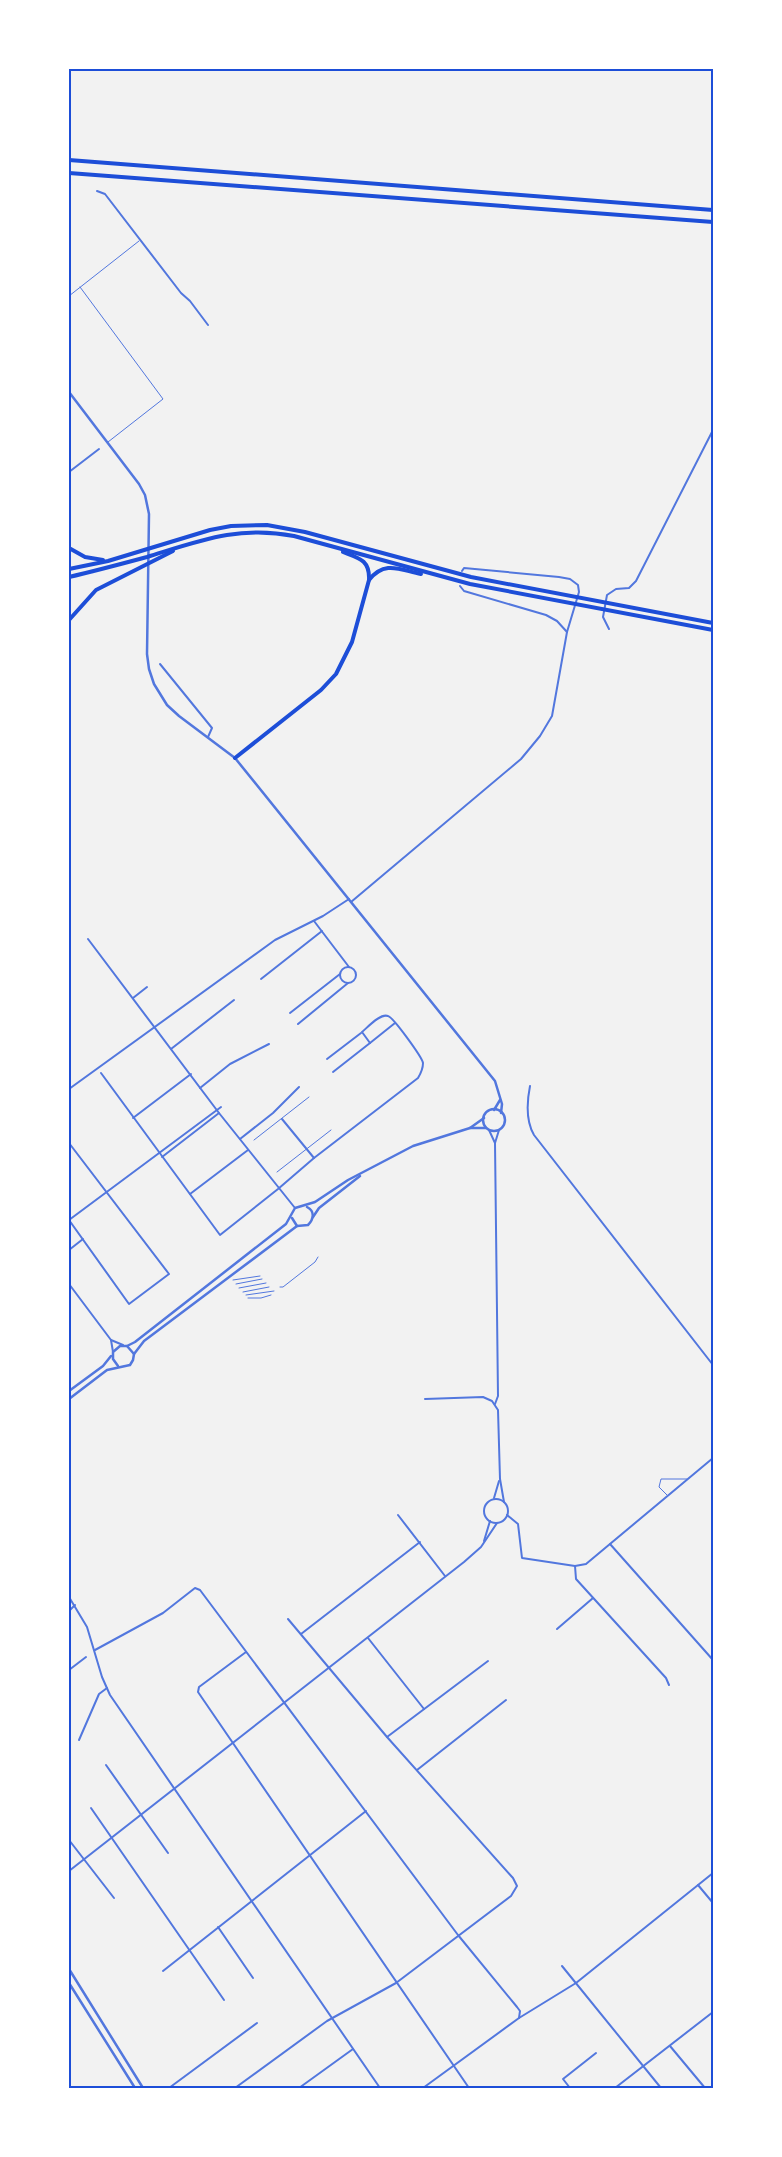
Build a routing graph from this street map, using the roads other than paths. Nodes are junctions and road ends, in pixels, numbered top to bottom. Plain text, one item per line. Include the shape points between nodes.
1 (69, 160) edge
2 (69, 173) edge
3 (97, 190) dead end
4 (713, 210) edge
5 (713, 222) edge
6 (140, 241) junction
7 (80, 287) junction
8 (69, 296) edge
9 (208, 325) dead end
10 (69, 392) edge
11 (713, 430) edge
12 (108, 442) junction
13 (98, 449) dead end
14 (69, 472) edge
15 (193, 542) junction
16 (322, 544) junction
17 (69, 548) edge
18 (108, 561) junction
19 (69, 570) edge
20 (462, 571) dead end
21 (69, 577) edge
22 (448, 579) junction
23 (369, 580) junction
24 (460, 586) dead end
25 (69, 620) edge
26 (713, 623) edge
27 (609, 629) dead end
28 (713, 630) edge
29 (568, 632) junction
30 (160, 664) dead end
31 (208, 737) junction
32 (235, 758) junction
33 (349, 899) junction
34 (351, 902) junction
35 (314, 921) junction
36 (322, 931) junction
37 (88, 939) dead end
38 (349, 967) junction
39 (340, 974) junction
40 (261, 979) dead end
41 (348, 983) junction
42 (147, 987) dead end
43 (132, 998) junction
44 (234, 1000) dead end
45 (290, 1013) dead end
46 (395, 1023) junction
47 (298, 1024) dead end
48 (155, 1027) junction
49 (362, 1032) junction
50 (370, 1043) junction
51 (269, 1044) dead end
52 (172, 1049) junction
53 (327, 1059) dead end
54 (333, 1072) dead end
55 (100, 1073) dead end
56 (190, 1074) junction
57 (530, 1086) dead end
58 (299, 1087) dead end
59 (200, 1088) junction
60 (69, 1089) edge
61 (308, 1097) dead end
62 (500, 1100) junction
63 (222, 1106) dead end
64 (217, 1109) junction
65 (494, 1110) junction
66 (219, 1113) junction
67 (501, 1113) junction
68 (132, 1118) junction
69 (484, 1118) junction
70 (282, 1119) junction
71 (470, 1128) junction
72 (488, 1129) junction
73 (331, 1130) dead end
74 (499, 1130) junction
75 (240, 1139) junction
76 (254, 1140) dead end
77 (69, 1142) edge
78 (495, 1143) junction
79 (306, 1149) junction
80 (248, 1150) junction
81 (159, 1152) junction
82 (162, 1157) junction
83 (314, 1158) junction
84 (277, 1172) dead end
85 (365, 1172) junction
86 (278, 1190) junction
87 (106, 1192) junction
88 (190, 1194) junction
89 (306, 1206) junction
90 (295, 1208) junction
91 (291, 1216) junction
92 (313, 1217) junction
93 (69, 1220) edge
94 (297, 1226) junction
95 (83, 1239) junction
96 (69, 1250) edge
97 (318, 1257) dead end
98 (260, 1276) dead end
99 (262, 1279) dead end
100 (233, 1280) dead end
101 (266, 1283) dead end
102 (69, 1284) edge
103 (236, 1284) dead end
104 (269, 1287) dead end
105 (280, 1287) dead end
106 (239, 1288) dead end
107 (274, 1291) dead end
108 (242, 1292) dead end
109 (271, 1295) dead end
110 (246, 1296) dead end
111 (248, 1298) dead end
112 (111, 1340) junction
113 (125, 1346) junction
114 (113, 1354) junction
115 (134, 1354) junction
116 (713, 1365) edge
117 (118, 1366) junction
118 (69, 1391) edge
119 (73, 1396) junction
120 (69, 1399) edge
121 (425, 1399) dead end
122 (495, 1404) junction
123 (713, 1458) edge
124 (500, 1479) junction
125 (688, 1479) junction
126 (668, 1496) junction
127 (494, 1499) junction
128 (504, 1502) junction
129 (398, 1514) dead end
130 (507, 1516) junction
131 (490, 1521) junction
132 (497, 1523) junction
133 (420, 1542) junction
134 (610, 1544) junction
135 (481, 1547) junction
136 (575, 1566) junction
137 (446, 1576) junction
138 (69, 1597) edge
139 (594, 1598) junction
140 (75, 1606) junction
141 (69, 1610) edge
142 (288, 1619) dead end
143 (557, 1629) dead end
144 (300, 1635) junction
145 (368, 1638) junction
146 (95, 1650) junction
147 (246, 1652) junction
148 (86, 1657) dead end
149 (488, 1660) dead end
150 (713, 1660) edge
151 (329, 1668) junction
152 (69, 1670) edge
153 (669, 1685) dead end
154 (106, 1688) junction
155 (506, 1700) dead end
156 (284, 1703) junction
157 (424, 1709) junction
158 (387, 1737) junction
159 (79, 1740) dead end
160 (233, 1743) junction
161 (106, 1765) dead end
162 (416, 1771) junction
163 (174, 1788) junction
164 (91, 1808) dead end
165 (366, 1811) junction
166 (140, 1814) junction
167 (111, 1838) junction
168 (69, 1840) edge
169 (168, 1854) dead end
170 (309, 1855) junction
171 (84, 1859) junction
172 (69, 1870) edge
173 (713, 1873) edge
174 (698, 1885) junction
175 (114, 1898) dead end
176 (252, 1901) junction
177 (713, 1903) edge
178 (218, 1927) junction
179 (458, 1935) junction
180 (189, 1950) junction
181 (562, 1966) dead end
182 (69, 1969) edge
183 (163, 1971) dead end
184 (253, 1978) dead end
185 (69, 1982) edge
186 (396, 1983) junction
187 (576, 1983) junction
188 (224, 2000) dead end
189 (713, 2012) edge
190 (332, 2018) junction
191 (519, 2018) junction
192 (257, 2023) dead end
193 (670, 2046) junction
194 (353, 2049) junction
195 (596, 2053) dead end
196 (454, 2066) junction
197 (643, 2066) junction
198 (135, 2088) edge
199 (142, 2088) edge
200 (169, 2088) edge
201 (235, 2088) edge
202 (298, 2088) edge
203 (380, 2088) edge
204 (423, 2088) edge
205 (469, 2088) edge
206 (570, 2088) edge
207 (615, 2088) edge
208 (661, 2088) edge
209 (705, 2088) edge

1 - 4 highway
2 - 5 highway
3 - 6 street via 104,194
6 - 7 lane
6 - 9 street
7 - 8 lane
7 - 12 lane via 164,399
10 - 12 street
11 - 27 street via 636,581 629,588 616,589 608,595 603,617
12 - 31 street via 140,484 149,514 147,654 154,684 178,716
13 - 14 street
15 - 16 highway via 234,533 267,532
15 - 21 highway
15 - 25 highway via 107,583 96,590
16 - 22 highway
16 - 23 highway via 364,562 369,567
17 - 18 highway via 85,557
18 - 19 highway
18 - 26 highway via 210,530 267,525 305,532 471,577
20 - 29 street via 464,568 484,569 574,581 579,592
22 - 23 highway via 391,567 377,571
22 - 28 highway
23 - 32 highway via 352,642 336,674 321,690
24 - 29 street via 464,590 546,615
29 - 34 street via 552,716 531,748
30 - 31 street via 212,728
31 - 32 street
32 - 33 street
33 - 34 street
33 - 35 street
34 - 62 street via 495,1081
35 - 36 street
35 - 48 street via 275,940
36 - 38 street
36 - 40 street
37 - 43 street
38 - 39 street
38 - 41 street via 354,969 356,977
39 - 41 street via 342,981
39 - 45 street
41 - 47 street
42 - 43 street
43 - 48 street
44 - 52 street
46 - 49 street via 385,1016
46 - 50 street
46 - 83 street via 421,1059 420,1075
48 - 52 street
48 - 60 street
49 - 50 street
49 - 53 street
50 - 54 street
51 - 59 street via 230,1064
52 - 56 street
55 - 68 street
56 - 59 street
56 - 68 street
57 - 116 street via 529,1121 534,1135
58 - 75 street
59 - 64 street
61 - 70 lane
62 - 65 street
62 - 67 street
63 - 64 street
64 - 66 street
64 - 81 street
65 - 67 street
65 - 69 street via 488,1111
66 - 75 street
66 - 82 street
67 - 74 street via 504,1120
68 - 81 street
69 - 71 street
69 - 72 street
70 - 76 lane
70 - 79 street
71 - 72 street
71 - 85 street via 422,1142
72 - 74 street
72 - 78 street
73 - 79 lane
74 - 78 street
75 - 80 street
77 - 87 street
78 - 122 street via 498,1396
79 - 83 street
79 - 84 lane
80 - 86 street
80 - 88 street
81 - 82 street
81 - 87 street
82 - 88 street
83 - 86 street
85 - 89 street
85 - 92 street
86 - 88 street via 220,1235
86 - 90 street
87 - 93 street
87 - 95 street via 169,1274 129,1304
89 - 90 street
89 - 92 street
90 - 91 street
91 - 94 street
91 - 113 street via 286,1224
92 - 94 street via 308,1225
93 - 95 street
94 - 115 street via 144,1341
95 - 96 street
97 - 105 lane via 316,1262
98 - 100 lane
99 - 103 lane
101 - 106 lane
102 - 112 street
104 - 108 lane
107 - 110 lane
109 - 111 lane
112 - 113 street
112 - 114 street
113 - 114 street via 116,1348
113 - 115 street
114 - 117 street
114 - 118 street via 103,1366
115 - 117 street via 130,1365
117 - 119 street via 107,1370
118 - 119 street
119 - 120 street
121 - 122 street via 483,1397
122 - 124 street via 499,1418
123 - 125 street
124 - 127 street
124 - 128 street
125 - 126 street
125 - 126 lane via 661,1479 659,1487
126 - 134 street
127 - 128 street
127 - 131 street via 487,1502 484,1509
128 - 130 street via 508,1508
129 - 133 street
130 - 132 street
130 - 136 street via 518,1524 522,1558
131 - 132 street
131 - 135 street
132 - 135 street
133 - 137 street
133 - 144 street
134 - 136 street via 586,1564
134 - 150 street
135 - 137 street
136 - 139 street via 576,1579
137 - 145 street
138 - 140 street
139 - 143 street
139 - 153 street
140 - 141 street
140 - 146 street
142 - 144 street
144 - 151 street
145 - 151 street
145 - 157 street
146 - 147 street via 163,1613 197,1588
146 - 154 street
147 - 156 street
147 - 160 street via 198,1690
148 - 152 street
149 - 157 street
151 - 156 street
151 - 158 street
154 - 159 street via 99,1694
154 - 163 street
155 - 162 street
156 - 160 street
156 - 165 street
157 - 158 street
158 - 162 street
160 - 163 street
160 - 170 street
161 - 166 street
162 - 179 street via 517,1886 511,1896
163 - 166 street
163 - 176 street
164 - 167 street
165 - 170 street
165 - 179 street
166 - 167 street
166 - 169 street
167 - 171 street
167 - 180 street
168 - 171 street
170 - 176 street
170 - 186 street
171 - 172 street
171 - 175 street
173 - 174 street
174 - 177 street
174 - 187 street
176 - 178 street
176 - 190 street
178 - 180 street
178 - 184 street
179 - 186 street
179 - 191 street via 517,2006
180 - 183 street
180 - 188 street
181 - 187 street
182 - 199 street
185 - 198 street
186 - 190 street
186 - 196 street
187 - 191 street
187 - 197 street
189 - 193 street
190 - 194 street
190 - 201 street
191 - 196 street
192 - 200 street
193 - 197 street
193 - 209 street
194 - 202 street
194 - 203 street
195 - 206 street via 563,2080
196 - 204 street
196 - 205 street
197 - 207 street
197 - 208 street

